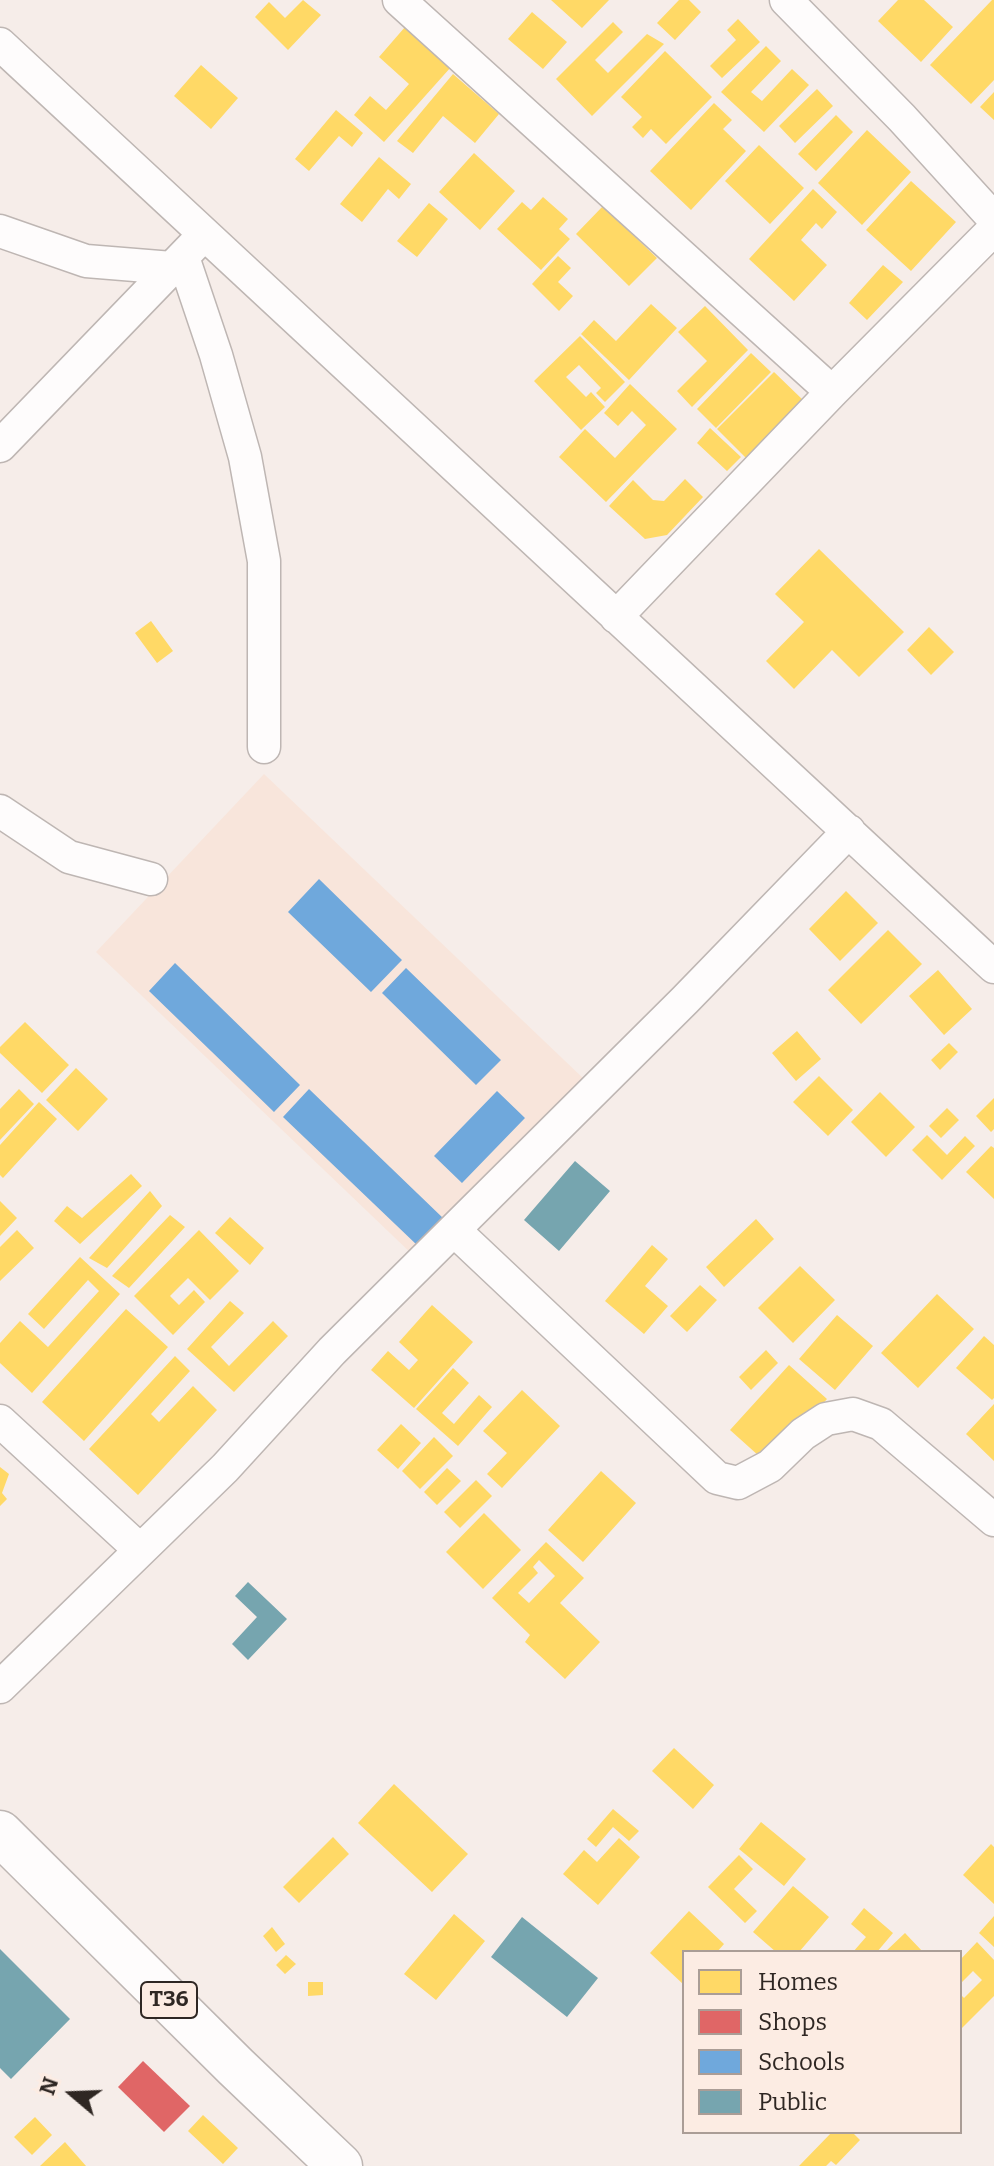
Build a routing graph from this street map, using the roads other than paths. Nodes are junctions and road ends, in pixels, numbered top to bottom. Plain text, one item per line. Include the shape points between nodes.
1 (399, 0) edge
2 (786, 0) edge
3 (0, 44) edge
4 (994, 219) edge
5 (994, 229) edge
6 (0, 231) edge
7 (205, 233) junction
8 (177, 262) junction
9 (832, 392) junction
10 (0, 446) edge
11 (616, 617) junction
12 (264, 747) dead end
13 (0, 811) edge
14 (849, 831) junction
15 (151, 879) dead end
16 (994, 967) edge
17 (454, 1230) junction
18 (0, 1421) edge
19 (994, 1520) edge
20 (139, 1549) junction
21 (0, 1687) edge
22 (0, 1833) edge
23 (340, 2166) edge

1 - 9 street
2 - 4 street
3 - 7 street
5 - 9 street
6 - 8 street via 86,261
7 - 8 street
7 - 11 street
8 - 10 street
8 - 12 street via 216,355 245,457 264,561
9 - 11 street
11 - 14 street
13 - 15 street via 69,857
14 - 16 street
14 - 17 street
17 - 19 street via 717,1478 738,1483 770,1466 826,1419 853,1414 881,1424
17 - 20 street via 332,1351 225,1468
18 - 20 street
20 - 21 street
22 - 23 highway, T36

